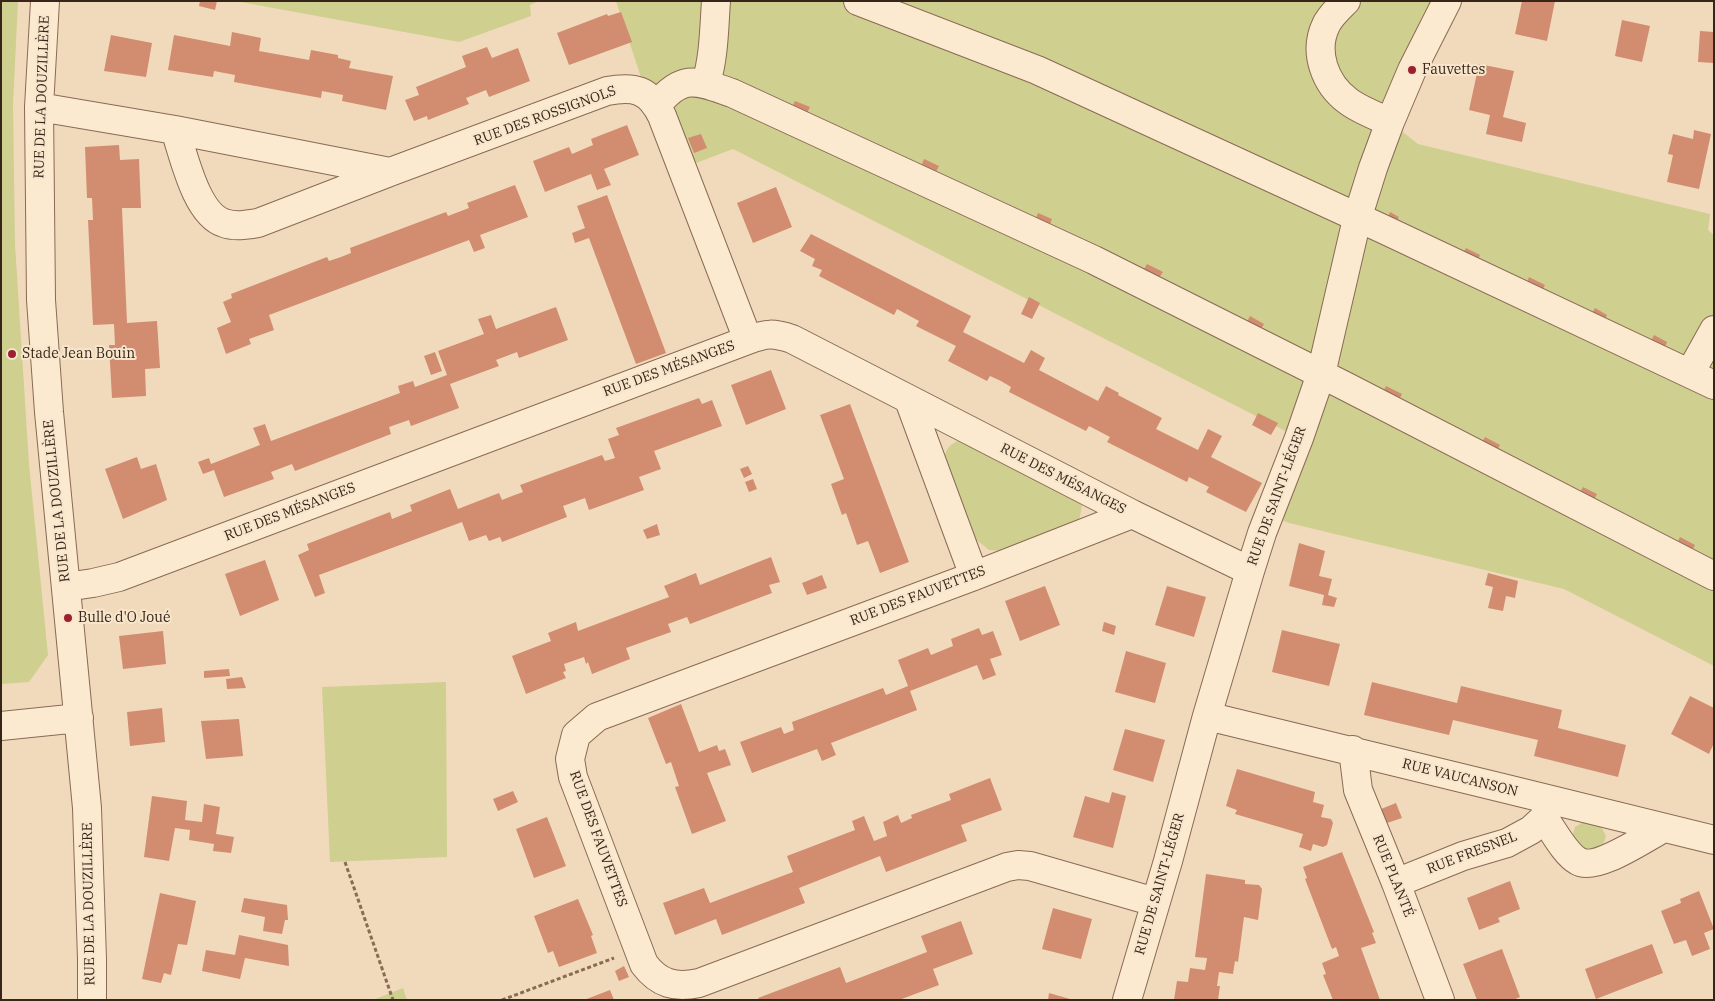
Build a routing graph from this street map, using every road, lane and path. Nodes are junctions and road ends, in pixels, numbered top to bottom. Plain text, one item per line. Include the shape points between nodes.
1 (45, 1) edge
2 (716, 1) edge
3 (858, 1) edge
4 (1445, 2) edge
5 (1333, 4) edge
6 (706, 84) junction
7 (656, 104) junction
8 (39, 107) junction
9 (1390, 122) junction
10 (175, 130) junction
11 (390, 172) junction
12 (1357, 219) junction
13 (1714, 330) edge
14 (748, 340) junction
15 (1690, 372) junction
16 (1320, 374) junction
17 (1714, 385) edge
18 (909, 400) junction
19 (1132, 514) junction
20 (1250, 572) junction
21 (974, 576) junction
22 (1714, 576) edge
23 (66, 587) junction
24 (1207, 716) junction
25 (79, 718) junction
26 (1, 726) edge
27 (1354, 750) junction
28 (1547, 809) junction
29 (1664, 828) junction
30 (1714, 840) edge
31 (344, 862) dead end
32 (1396, 883) junction
33 (1155, 902) junction
34 (638, 949) junction
35 (92, 1000) edge
36 (393, 1000) edge
37 (502, 1000) edge
38 (1127, 1000) edge
39 (1440, 1000) edge

1 - 8 street, RUE DE LA DOUZILLÈRE
2 - 6 street via 713,53
3 - 12 street via 1037,70
4 - 9 street, RUE DE SAINT-LÉGER
5 - 9 street via 1320,41 1325,73 1348,101
6 - 7 street via 680,84
6 - 16 street via 1094,260
7 - 11 street, RUE DES ROSSIGNOLS via 637,90 607,91
7 - 14 street
8 - 10 street
8 - 23 street, RUE DE LA DOUZILLÈRE via 41,300 48,412
9 - 12 street, RUE DE SAINT-LÉGER
10 - 11 street
10 - 11 street, RUE DES ROSSIGNOLS via 199,201 209,214 230,225 258,223
12 - 15 street
12 - 16 street, RUE DE SAINT-LÉGER
13 - 15 street
14 - 18 street, RUE DES MÉSANGES via 776,334 792,339
14 - 23 street, RUE DES MÉSANGES via 119,577
15 - 17 street
16 - 20 street, RUE DE SAINT-LÉGER
16 - 22 street
18 - 19 street, RUE DES MÉSANGES
18 - 21 street
19 - 20 street, RUE DES MÉSANGES
19 - 21 street, RUE DES FAUVETTES
20 - 24 street, RUE DE SAINT-LÉGER
21 - 34 street, RUE DES FAUVETTES via 597,717 576,735 570,759 573,777
23 - 25 street, RUE DE LA DOUZILLÈRE
24 - 27 street, RUE VAUCANSON
24 - 33 street, RUE DE SAINT-LÉGER
25 - 26 street
25 - 35 street, RUE DE LA DOUZILLÈRE via 89,855
27 - 28 street, RUE VAUCANSON
27 - 32 street, RUE PLANTÉ via 1358,790
28 - 29 street, RUE VAUCANSON
28 - 29 street via 1570,854 1587,864 1607,859
28 - 32 street, RUE FRESNEL via 1530,830 1507,843 1463,856
29 - 30 street, RUE VAUCANSON
31 - 36 path
32 - 39 street, RUE PLANTÉ
33 - 34 street, RUE DES FAUVETTES via 1018,865 685,986 661,981 644,964
33 - 38 street, RUE DE SAINT-LÉGER
34 - 37 path

